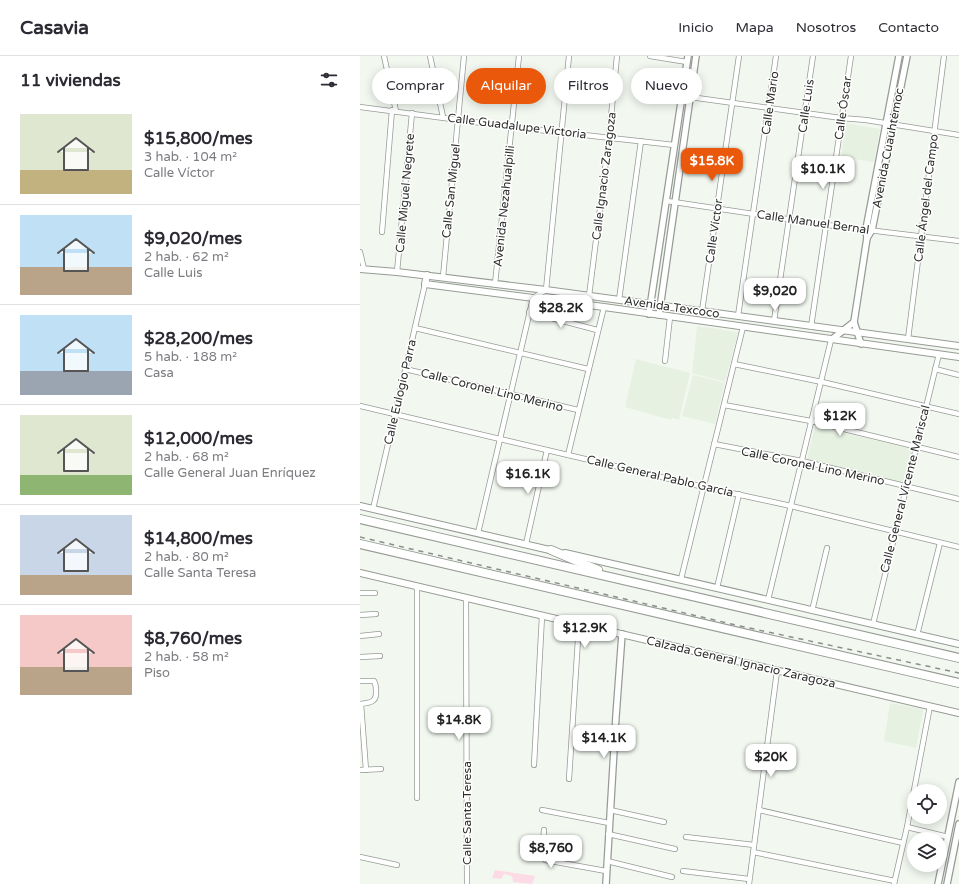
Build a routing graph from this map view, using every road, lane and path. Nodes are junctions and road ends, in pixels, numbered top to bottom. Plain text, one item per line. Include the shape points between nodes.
1 (384, 56) edge
2 (430, 56) edge
3 (464, 56) edge
4 (519, 56) edge
5 (569, 56) edge
6 (618, 56) edge
7 (650, 56) edge
8 (696, 56) edge
9 (739, 56) edge
10 (776, 56) edge
11 (814, 56) edge
12 (851, 56) edge
13 (899, 56) edge
14 (907, 56) edge
15 (944, 56) edge
16 (687, 59) edge
17 (694, 68) edge
18 (702, 99) edge
19 (732, 103) junction
20 (689, 104) edge
21 (360, 106) edge
22 (769, 109) junction
23 (394, 111) junction
24 (412, 113) junction
25 (805, 113) junction
26 (443, 117) junction
27 (841, 118) junction
28 (458, 119) junction
29 (886, 123) junction
30 (893, 124) junction
31 (512, 127) junction
32 (562, 132) junction
33 (935, 132) junction
34 (959, 134) edge
35 (609, 137) junction
36 (641, 141) junction
37 (674, 145) junction
38 (667, 201) junction
39 (675, 202) junction
40 (717, 208) junction
41 (754, 213) junction
42 (790, 219) junction
43 (827, 224) junction
44 (869, 230) junction
45 (382, 232) dead end
46 (922, 237) junction
47 (959, 241) edge
48 (360, 252) edge
49 (362, 269) edge
50 (397, 272) junction
51 (427, 275) junction
52 (443, 277) junction
53 (453, 279) junction
54 (425, 284) junction
55 (496, 284) junction
56 (451, 287) junction
57 (546, 290) junction
58 (589, 296) junction
59 (533, 298) junction
60 (619, 300) junction
61 (652, 304) junction
62 (661, 305) junction
63 (604, 307) junction
64 (529, 312) junction
65 (702, 312) junction
66 (650, 314) junction
67 (659, 315) junction
68 (738, 316) junction
69 (670, 317) junction
70 (774, 322) junction
71 (854, 322) junction
72 (743, 327) junction
73 (811, 327) junction
74 (415, 328) junction
75 (822, 328) junction
76 (597, 330) junction
77 (844, 331) junction
78 (858, 333) junction
79 (820, 338) junction
80 (908, 339) junction
81 (831, 340) junction
82 (861, 344) junction
83 (959, 345) edge
84 (519, 353) junction
85 (939, 354) junction
86 (959, 357) edge
87 (665, 361) dead end
88 (734, 364) junction
89 (405, 369) junction
90 (588, 369) junction
91 (935, 369) junction
92 (959, 375) edge
93 (822, 382) junction
94 (510, 394) junction
95 (724, 405) junction
96 (360, 406) edge
97 (925, 406) junction
98 (578, 410) junction
99 (395, 414) junction
100 (959, 414) edge
101 (811, 421) junction
102 (499, 439) junction
103 (714, 444) junction
104 (916, 446) junction
105 (547, 450) junction
106 (568, 455) junction
107 (959, 457) edge
108 (802, 461) junction
109 (906, 486) junction
110 (704, 487) junction
111 (739, 494) junction
112 (959, 499) edge
113 (360, 506) edge
114 (791, 506) junction
115 (373, 509) junction
116 (360, 518) edge
117 (895, 532) junction
118 (478, 533) junction
119 (940, 543) junction
120 (360, 544) edge
121 (526, 544) junction
122 (959, 547) edge
123 (827, 548) dead end
124 (550, 550) junction
125 (360, 573) edge
126 (619, 579) junction
127 (681, 579) junction
128 (417, 586) junction
129 (717, 588) junction
130 (375, 592) dead end
131 (360, 593) edge
132 (466, 598) junction
133 (768, 600) junction
134 (812, 611) junction
135 (376, 614) dead end
136 (360, 615) edge
137 (542, 616) junction
138 (579, 624) junction
139 (873, 624) junction
140 (379, 634) dead end
141 (622, 634) junction
142 (917, 635) junction
143 (360, 636) edge
144 (959, 644) edge
145 (934, 652) junction
146 (959, 653) edge
147 (380, 656) dead end
148 (360, 657) edge
149 (959, 658) edge
150 (777, 671) junction
151 (360, 681) edge
152 (959, 683) edge
153 (361, 704) edge
154 (930, 706) junction
155 (959, 713) edge
156 (534, 765) dead end
157 (381, 769) dead end
158 (360, 770) edge
159 (366, 770) junction
160 (569, 779) dead end
161 (959, 784) edge
162 (417, 798) dead end
163 (542, 810) dead end
164 (610, 810) junction
165 (759, 810) junction
166 (664, 822) dead end
167 (609, 823) junction
168 (959, 824) edge
169 (907, 827) junction
170 (544, 830) dead end
171 (608, 834) junction
172 (686, 837) dead end
173 (948, 837) junction
174 (903, 843) junction
175 (754, 845) junction
176 (675, 849) dead end
177 (753, 852) junction
178 (360, 857) edge
179 (607, 861) junction
180 (397, 865) dead end
181 (606, 871) junction
182 (683, 871) dead end
183 (672, 877) dead end
184 (749, 882) edge
185 (894, 883) edge
186 (467, 884) edge
187 (606, 884) edge
188 (938, 884) edge
189 (947, 884) edge

1 - 23 street
2 - 26 street
3 - 28 street, Calle San Miguel
4 - 31 street, Avenida Nezahualpilli
5 - 32 street
6 - 35 street, Calle Ignacio Zaragoza
7 - 16 street
8 - 17 street
9 - 19 street, Calle Víctor
10 - 22 street, Calle Mario
11 - 25 street, Calle Luis
12 - 27 street, Calle Óscar
13 - 29 street, Avenida Cuauhtémoc
14 - 30 street, Avenida Cuauhtémoc
15 - 33 street, Calle Ángel del Campo
16 - 37 street
18 - 19 street
19 - 22 street
19 - 40 street, Calle Víctor
20 - 39 street
21 - 23 street, Calle Guadalupe Victoria
22 - 25 street
22 - 41 street, Calle Mario
23 - 24 street, Calle Guadalupe Victoria
23 - 45 street
24 - 26 street, Calle Guadalupe Victoria
24 - 50 street, Calle Miguel Negrete
25 - 27 street
25 - 42 street, Calle Luis
26 - 28 street, Calle Guadalupe Victoria
27 - 29 street
27 - 43 street, Calle Óscar
28 - 31 street, Calle Guadalupe Victoria
28 - 52 street, Calle San Miguel
29 - 30 street
29 - 44 street, Avenida Cuauhtémoc
30 - 33 street
30 - 44 street, Avenida Cuauhtémoc
31 - 32 street, Calle Guadalupe Victoria
31 - 55 street, Avenida Nezahualpilli
32 - 35 street, Calle Guadalupe Victoria
32 - 57 street
33 - 34 street
33 - 46 street, Calle Ángel del Campo
35 - 36 street, Calle Guadalupe Victoria
35 - 58 street, Calle Ignacio Zaragoza
36 - 37 street, Calle Guadalupe Victoria
36 - 60 street
37 - 38 street
38 - 39 street, Calle Manuel Bernal
38 - 61 street
39 - 40 street, Calle Manuel Bernal
39 - 62 street
40 - 41 street, Calle Manuel Bernal
40 - 65 street, Calle Víctor
41 - 42 street, Calle Manuel Bernal
41 - 68 street, Calle Mario
42 - 43 street, Calle Manuel Bernal
42 - 70 street, Calle Luis
43 - 44 street, Calle Manuel Bernal
43 - 73 street, Calle Óscar
44 - 46 street, Calle Manuel Bernal
44 - 71 street, Avenida Cuauhtémoc
46 - 47 street, Calle Manuel Bernal
46 - 80 street, Calle Ángel del Campo
48 - 49 street
49 - 50 main road, Avenida Texcoco
50 - 51 main road, Avenida Texcoco
51 - 52 main road, Avenida Texcoco
51 - 54 main road, Calle Eulogio Parra
52 - 53 main road, Avenida Texcoco
53 - 55 main road, Avenida Texcoco
53 - 56 main road
54 - 56 main road, Avenida Texcoco
54 - 74 street, Calle Eulogio Parra
55 - 57 main road, Avenida Texcoco
56 - 59 main road, Avenida Texcoco
57 - 58 main road, Avenida Texcoco
57 - 59 street
58 - 60 main road, Avenida Texcoco
59 - 63 main road, Avenida Texcoco
59 - 64 street
60 - 61 main road, Avenida Texcoco
61 - 62 main road, Avenida Texcoco
61 - 66 street
62 - 65 main road, Avenida Texcoco
62 - 67 street
63 - 66 main road, Avenida Texcoco
63 - 76 street
64 - 76 street
64 - 84 street
65 - 68 main road, Avenida Texcoco
66 - 67 main road, Avenida Texcoco
67 - 69 main road, Avenida Texcoco
68 - 70 main road, Avenida Texcoco
69 - 72 main road, Avenida Texcoco
69 - 87 street
70 - 73 main road, Avenida Texcoco
71 - 77 street
71 - 78 street, Avenida Cuauhtémoc
72 - 79 main road, Avenida Texcoco
72 - 88 street
73 - 75 main road, Avenida Texcoco
74 - 84 street
74 - 89 street, Calle Eulogio Parra
75 - 77 main road, Avenida Texcoco
75 - 79 main road
76 - 90 street
77 - 78 main road, Avenida Texcoco
77 - 81 street
78 - 80 main road, Avenida Texcoco
78 - 82 street, Avenida Cuauhtémoc
79 - 81 main road, Avenida Texcoco
80 - 83 main road, Avenida Texcoco
81 - 82 main road, Avenida Texcoco
81 - 93 street
82 - 85 main road, Avenida Texcoco
84 - 90 street
84 - 94 street
85 - 86 main road, Avenida Texcoco
85 - 91 street, Calle General Vicente Mariscal
88 - 93 street
88 - 95 street
89 - 94 street, Calle Coronel Lino Merino
89 - 99 street, Calle Eulogio Parra
90 - 98 street
91 - 92 street
91 - 97 street, Calle General Vicente Mariscal
93 - 97 street
93 - 101 street
94 - 98 street, Calle Coronel Lino Merino
94 - 102 street
95 - 101 street
95 - 103 street
96 - 99 street, Calle General Pablo García
97 - 100 street
97 - 104 street, Calle General Vicente Mariscal
98 - 106 street
99 - 102 street, Calle General Pablo García
99 - 115 street, Calle Eulogio Parra
101 - 104 street
101 - 108 street
102 - 105 street, Calle General Pablo García
102 - 118 street
103 - 108 street, Calle Coronel Lino Merino
103 - 110 street
104 - 107 street
104 - 109 street, Calle General Vicente Mariscal
105 - 106 street, Calle General Pablo García
105 - 121 street
106 - 110 street, Calle General Pablo García
108 - 109 street, Calle Coronel Lino Merino
108 - 114 street
109 - 112 street, Calle Coronel Lino Merino
109 - 117 street, Calle General Vicente Mariscal
110 - 111 street, Calle General Pablo García
110 - 127 street
111 - 114 street, Calle General Pablo García
111 - 129 street
113 - 115 main road
114 - 117 street, Calle General Pablo García
114 - 133 street
115 - 118 main road
116 - 126 highway
117 - 119 street, Calle General Pablo García
117 - 139 street, Calle General Vicente Mariscal
118 - 121 main road
119 - 122 street, Calle General Pablo García
119 - 142 street
120 - 152 highway
121 - 124 main road
123 - 134 street
124 - 126 highway
124 - 127 main road
125 - 128 main road, Calzada General Ignacio Zaragoza
126 - 145 highway
127 - 129 main road
128 - 132 main road, Calzada General Ignacio Zaragoza
128 - 162 street
129 - 133 main road
130 - 131 street
132 - 137 main road, Calzada General Ignacio Zaragoza
132 - 186 street, Calle Santa Teresa
133 - 134 main road
134 - 139 main road
135 - 136 street
137 - 138 main road, Calzada General Ignacio Zaragoza
137 - 156 street
138 - 141 main road, Calzada General Ignacio Zaragoza
138 - 160 street
139 - 142 main road
140 - 143 street
141 - 150 main road, Calzada General Ignacio Zaragoza
141 - 164 street
142 - 144 main road
145 - 146 highway
145 - 149 highway
147 - 148 street
150 - 154 main road, Calzada General Ignacio Zaragoza
150 - 165 street
151 - 153 street via 374,681 376,684 374,701
153 - 159 street
154 - 155 main road, Calzada General Ignacio Zaragoza
154 - 169 street
157 - 159 street
158 - 159 street
161 - 173 street
163 - 167 street
164 - 166 street
164 - 167 street
165 - 174 street
165 - 175 street
167 - 171 street
168 - 189 street
169 - 173 street
169 - 174 street
170 - 181 street via 542,856 545,860
171 - 176 street
171 - 179 street
172 - 175 street
173 - 188 street
174 - 185 street
175 - 177 street
177 - 184 street
177 - 185 street
178 - 180 street
179 - 181 street
179 - 183 street
181 - 187 street
182 - 184 street

